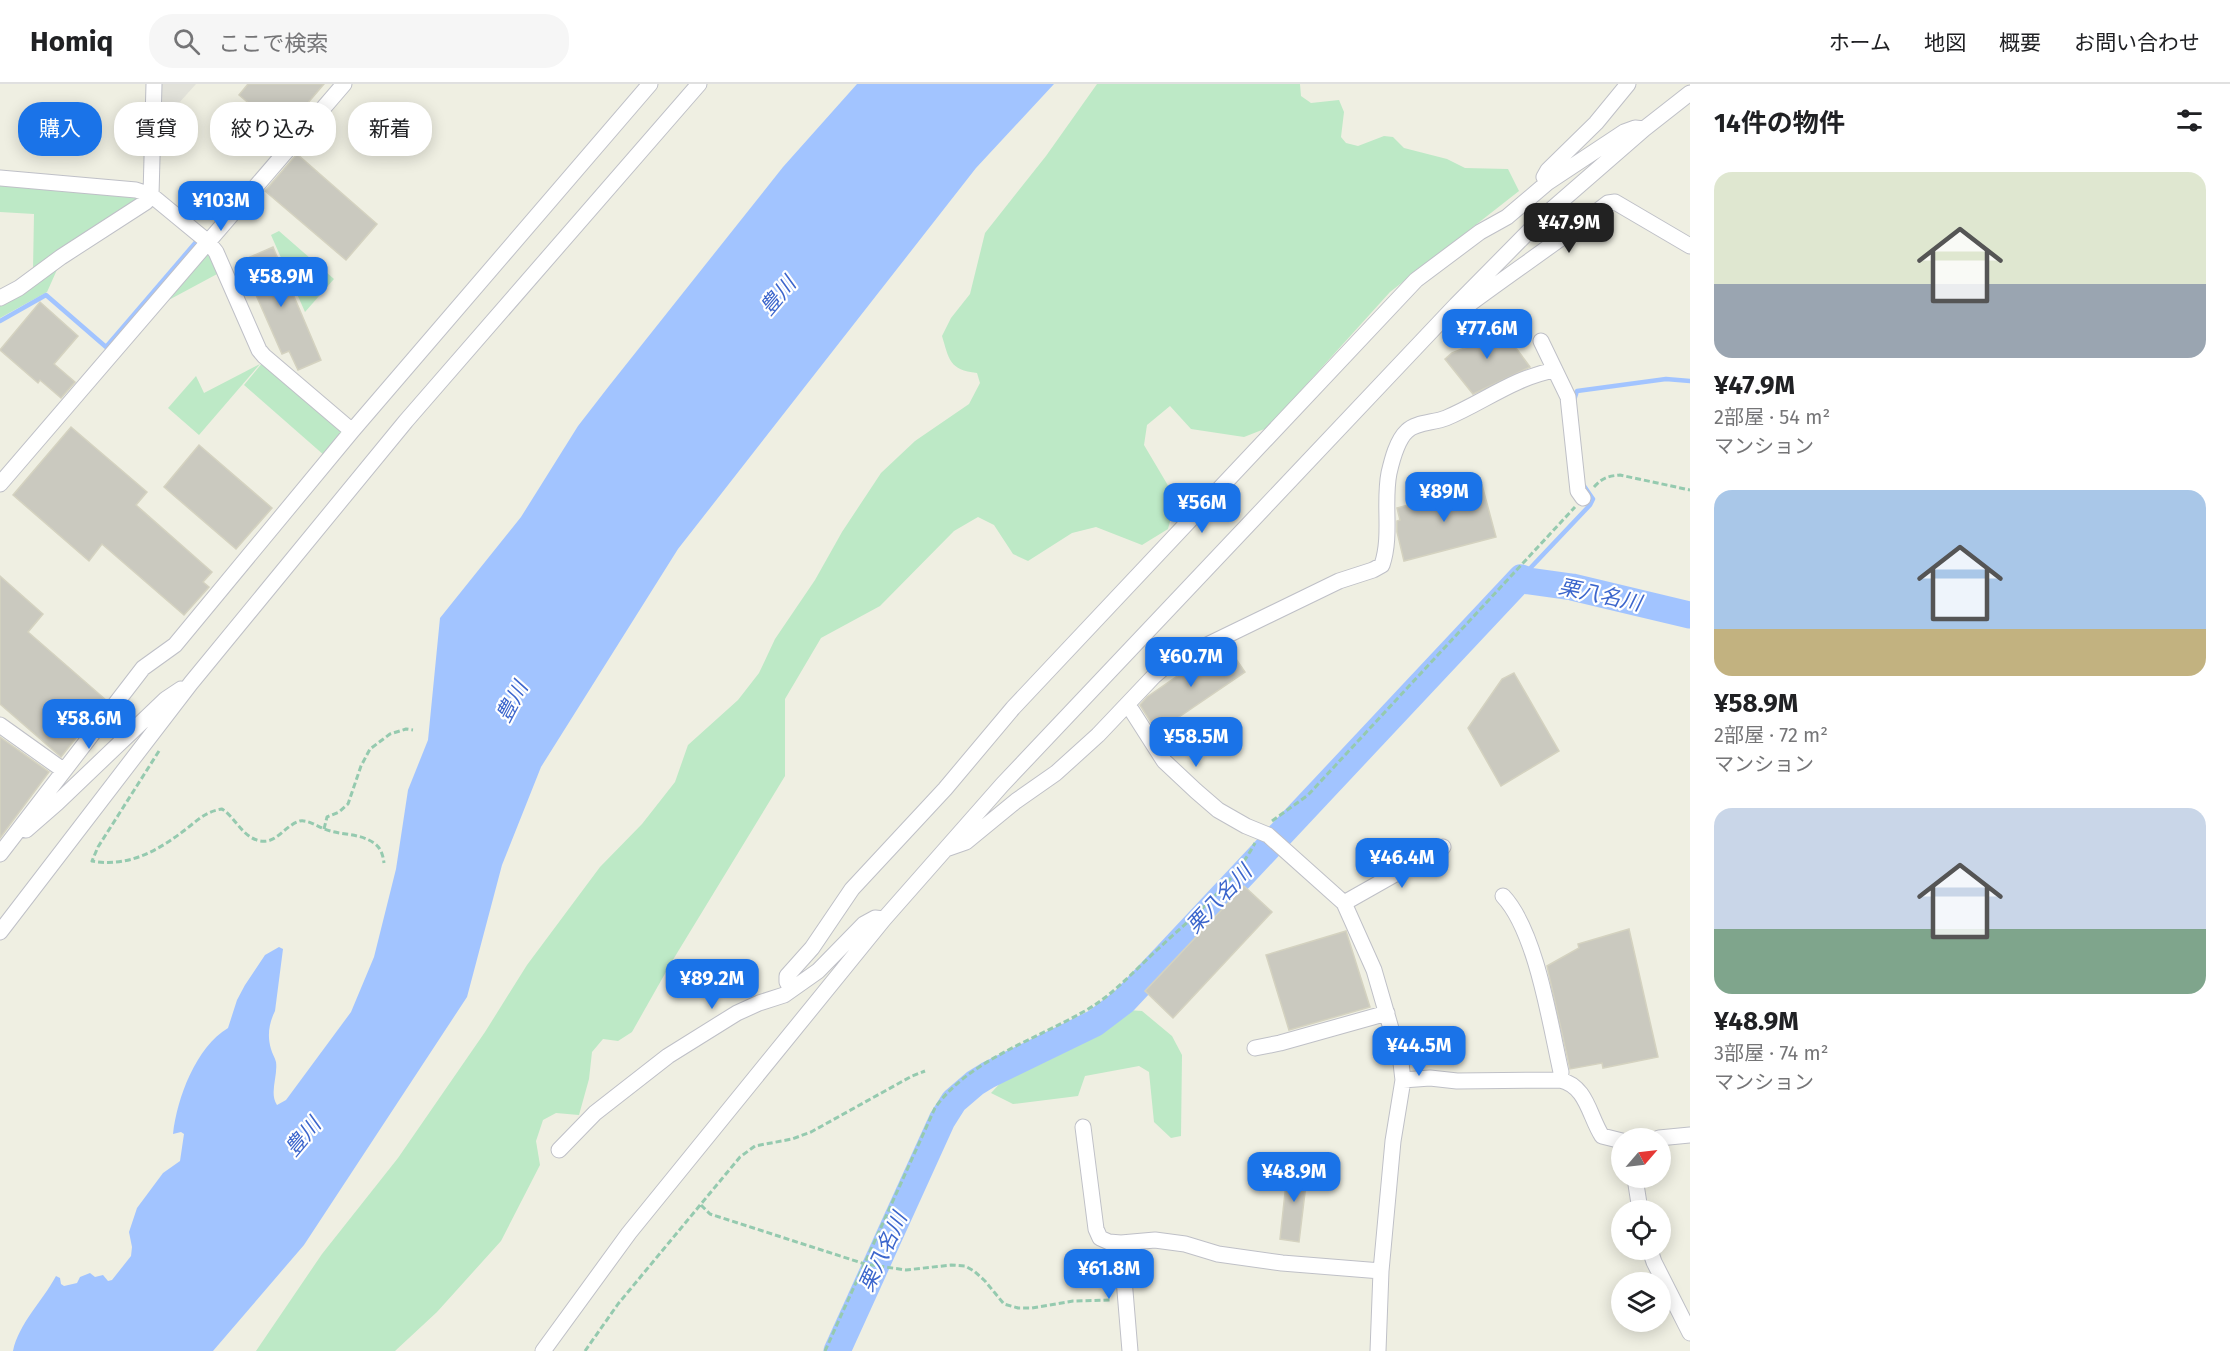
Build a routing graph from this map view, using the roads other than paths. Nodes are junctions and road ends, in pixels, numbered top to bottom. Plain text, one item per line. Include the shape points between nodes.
1 (154, 84) edge
2 (344, 84) edge
3 (699, 84) edge
4 (1628, 84) edge
5 (640, 87) edge
6 (1690, 93) edge
7 (1644, 129) junction
8 (0, 178) edge
9 (1547, 183) junction
10 (151, 195) junction
11 (208, 242) junction
12 (1690, 246) edge
13 (0, 298) edge
14 (1456, 304) junction
15 (1541, 341) dead end
16 (1555, 370) junction
17 (352, 431) junction
18 (0, 484) edge
19 (1583, 498) road end
20 (190, 682) junction
21 (1127, 706) junction
22 (0, 724) edge
23 (63, 770) junction
24 (1443, 847) dead end
25 (4, 850) edge
26 (943, 850) junction
27 (1503, 896) dead end
28 (1344, 903) junction
29 (884, 919) junction
30 (0, 932) edge
31 (796, 986) junction
32 (1387, 1013) junction
33 (1255, 1047) dead end
34 (1402, 1080) junction
35 (1560, 1080) junction
36 (1083, 1127) dead end
37 (1690, 1135) edge
38 (1671, 1137) edge
39 (1611, 1138) edge
40 (559, 1150) dead end
41 (1120, 1243) junction
42 (1653, 1260) edge
43 (1381, 1271) junction
44 (1690, 1333) edge
45 (543, 1351) edge
46 (1130, 1351) edge
47 (1378, 1351) edge

1 - 10 street
2 - 11 street
3 - 20 street via 406,421
4 - 9 street via 1579,142 1548,170
5 - 17 street
6 - 7 street
7 - 9 street via 1624,132
7 - 14 street via 1544,216
8 - 10 street via 136,190
9 - 31 street via 1507,218 1480,232 1416,280 1013,708 945,789 852,889 812,948 787,976 790,987
10 - 11 street
10 - 13 street
11 - 17 street via 259,350
11 - 18 street
12 - 14 street via 1615,202 1608,203 1467,306
14 - 26 street
15 - 16 street
16 - 19 street via 1568,397 1578,491
16 - 21 street via 1533,374 1447,418 1408,429 1392,461 1387,552 1382,565 1338,581 1168,664
17 - 23 street via 174,645 143,668
20 - 25 street via 166,699
20 - 30 street
21 - 26 street via 1056,773 966,842
21 - 28 street via 1164,761 1196,792 1218,810 1265,834
22 - 23 street
23 - 25 street
24 - 28 street
26 - 29 street
27 - 35 street via 1521,920 1540,980
28 - 32 street via 1374,970
29 - 31 street via 875,918 864,924 818,971
29 - 45 street via 629,1233
31 - 40 street via 784,995 737,1013 668,1056 595,1113
32 - 33 street
32 - 34 street
34 - 35 street
34 - 43 street
35 - 39 street via 1577,1088 1602,1136
36 - 41 street via 1096,1229 1100,1238
37 - 38 street
41 - 43 street via 1155,1240 1271,1262
41 - 46 street
42 - 44 street
43 - 47 street

